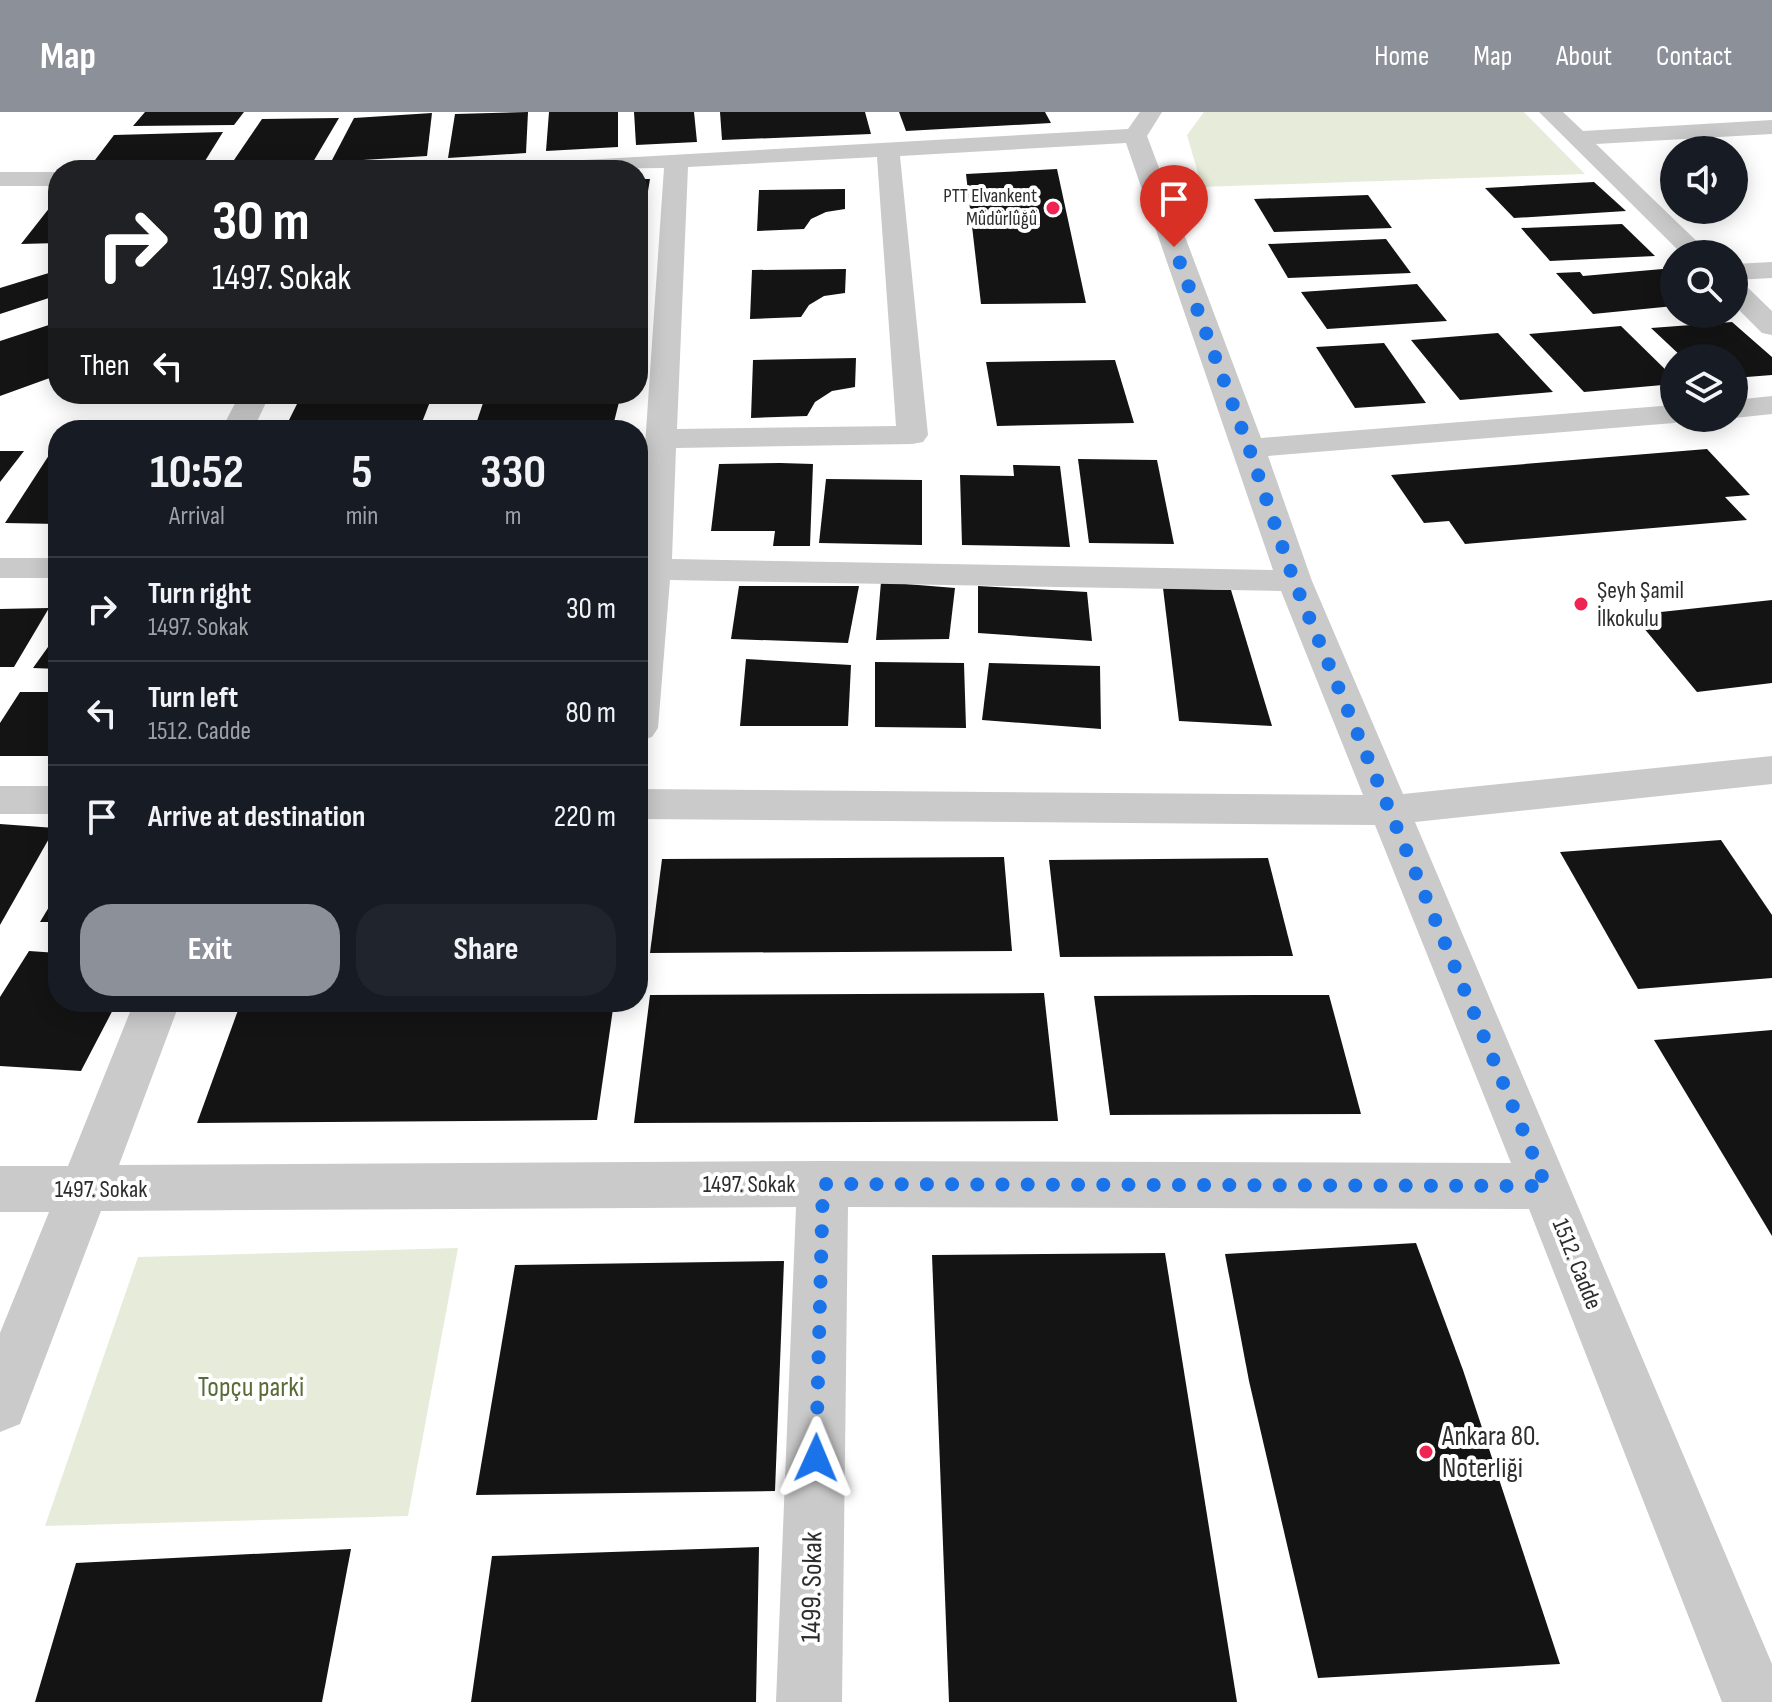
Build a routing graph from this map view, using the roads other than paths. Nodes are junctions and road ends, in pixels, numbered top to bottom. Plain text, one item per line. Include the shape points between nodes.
1 (1729, 112) edge
2 (1143, 124) edge
3 (1564, 125) edge
4 (1772, 127) edge
5 (888, 151) junction
6 (676, 161) junction
7 (648, 162) edge
8 (0, 179) edge
9 (48, 179) edge
10 (1683, 240) edge
11 (1772, 270) edge
12 (1748, 271) edge
13 (1748, 304) edge
14 (1772, 327) edge
15 (1772, 405) edge
16 (1748, 408) edge
17 (1660, 415) edge
18 (661, 439) junction
19 (1249, 448) junction
20 (648, 552) edge
21 (0, 568) edge
22 (48, 568) edge
23 (648, 569) edge
24 (1294, 581) junction
25 (1772, 770) edge
26 (0, 800) edge
27 (48, 800) edge
28 (648, 804) edge
29 (1386, 810) junction
30 (153, 1012) edge
31 (823, 1184) junction
32 (1546, 1186) junction
33 (0, 1189) edge
34 (84, 1189) junction
35 (0, 1404) edge
36 (809, 1702) edge
37 (1755, 1702) edge

1 - 3 street
2 - 5 street
2 - 19 street, 1512. Cadde
3 - 4 street
3 - 10 street
5 - 6 street
5 - 18 street via 912,435
6 - 7 street
6 - 18 street
8 - 9 street
11 - 12 street
13 - 14 street
15 - 16 street
17 - 19 street
18 - 20 street
19 - 24 street, 1512. Cadde
21 - 22 street
23 - 24 street
24 - 29 street, 1512. Cadde
25 - 29 street
26 - 27 street
28 - 29 street
29 - 32 street, 1512. Cadde
30 - 34 street
31 - 32 street, 1497. Sokak
31 - 34 street, 1497. Sokak
31 - 36 street, 1499. Sokak
32 - 37 street, 1512. Cadde
33 - 34 street, 1497. Sokak
34 - 35 street

